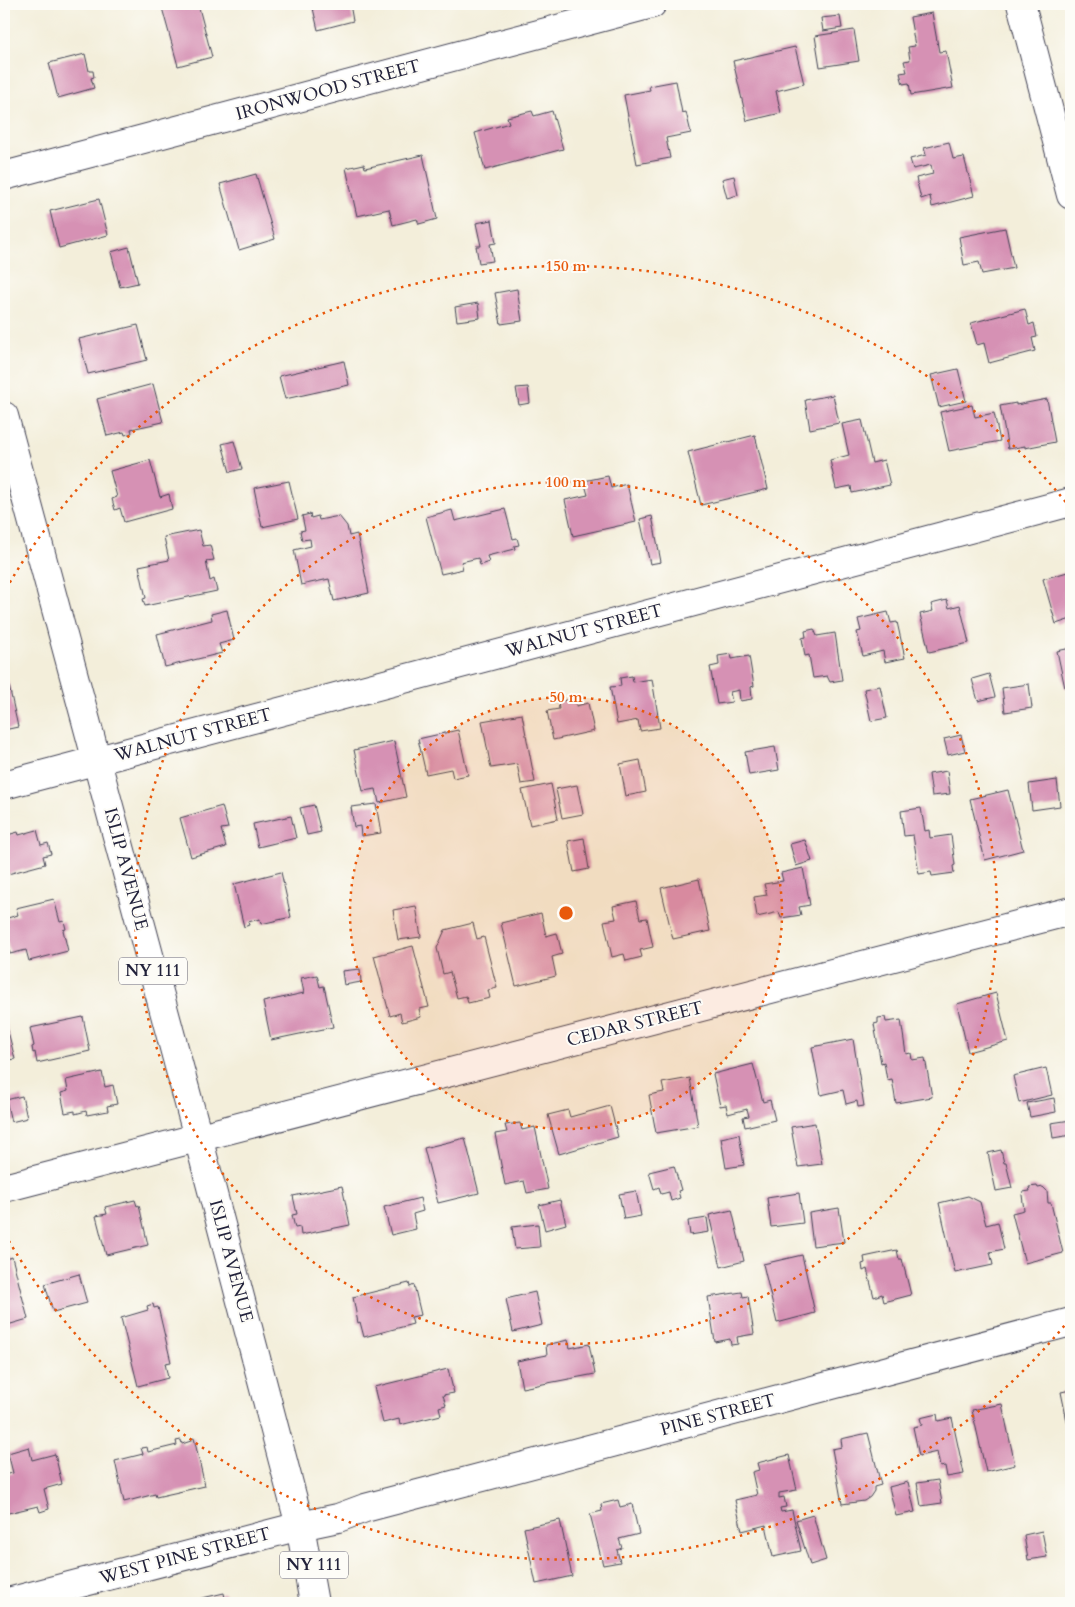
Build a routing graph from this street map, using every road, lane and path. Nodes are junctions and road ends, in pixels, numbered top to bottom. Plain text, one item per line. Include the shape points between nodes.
1 (652, 4) edge
2 (1021, 4) edge
3 (4, 176) edge
4 (1071, 195) edge
5 (4, 416) edge
6 (1071, 502) edge
7 (97, 760) junction
8 (4, 785) edge
9 (1071, 911) edge
10 (198, 1137) junction
11 (4, 1188) edge
12 (1071, 1322) edge
13 (365, 1508) joint
14 (300, 1526) junction
15 (4, 1603) edge
16 (314, 1603) edge
17 (328, 1603) edge

1 - 3 street, IRONWOOD STREET
2 - 4 street
5 - 7 street, ISLIP AVENUE / NY 111
6 - 7 street, WALNUT STREET
7 - 8 street, WALNUT STREET
7 - 10 street, ISLIP AVENUE / NY 111
9 - 10 street, CEDAR STREET
10 - 11 street, CEDAR STREET
10 - 14 street, ISLIP AVENUE / NY 111
12 - 13 street, PINE STREET
13 - 14 street, WEST PINE STREET
14 - 15 street, WEST PINE STREET
14 - 16 street, ISLIP AVENUE / NY 111
14 - 17 street, ISLIP AVENUE / NY 111

